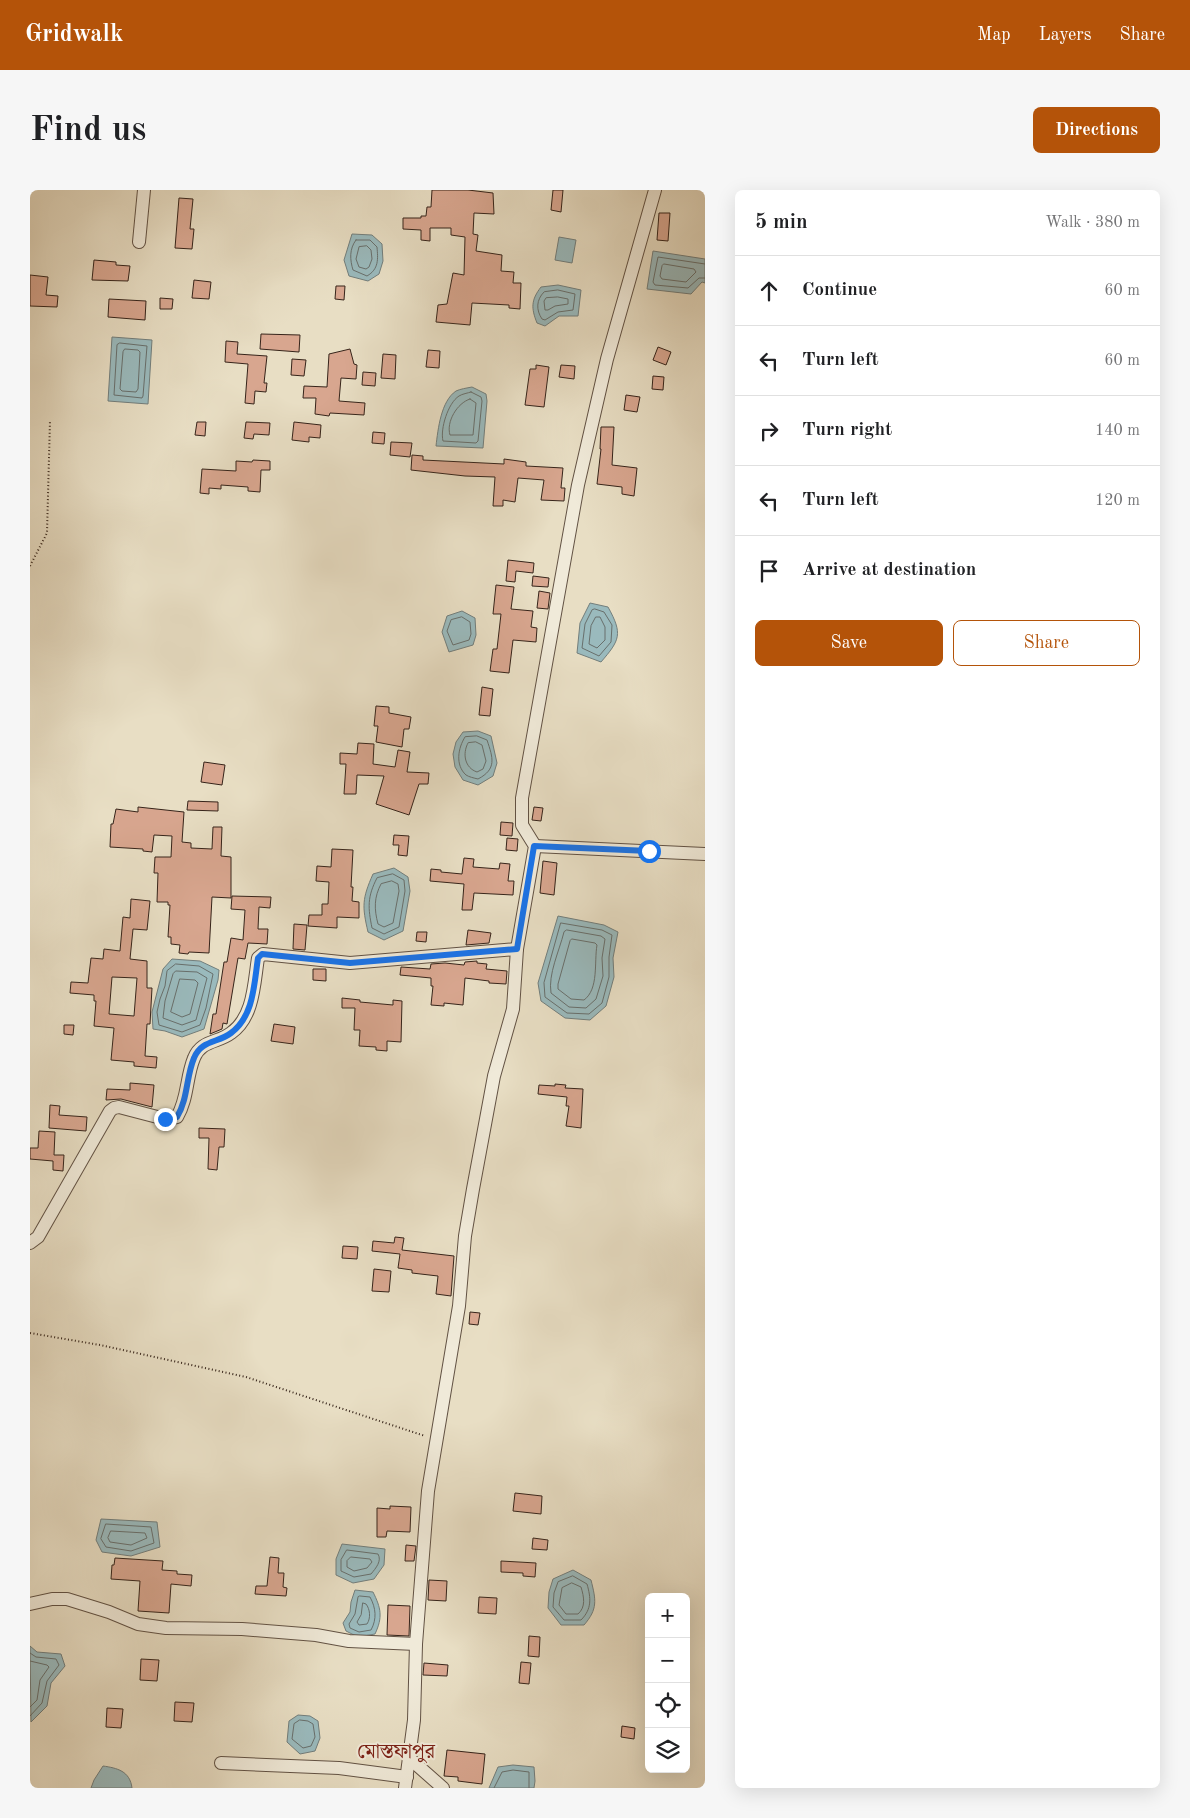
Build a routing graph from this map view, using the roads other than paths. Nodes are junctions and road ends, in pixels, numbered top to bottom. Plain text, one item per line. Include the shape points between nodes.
1 (144, 190) edge
2 (655, 190) edge
3 (138, 242) dead end
4 (534, 846) junction
5 (705, 854) edge
6 (517, 949) junction
7 (30, 1243) edge
8 (30, 1604) edge
9 (416, 1644) junction
10 (409, 1758) junction
11 (221, 1763) dead end
12 (406, 1783) edge
13 (443, 1788) edge

1 - 3 street
2 - 4 street via 607,359 576,494 522,798 522,824
4 - 5 street
4 - 6 street
6 - 7 street via 350,963 262,954 258,958 250,1006 230,1034 200,1046 194,1058 182,1110 177,1117 165,1119 119,1107 110,1111 38,1237
6 - 9 street via 513,1009 494,1076 465,1236 459,1306 428,1491
8 - 9 street via 52,1599 68,1600 138,1624 166,1628 242,1629 349,1641
9 - 10 street via 414,1720
10 - 12 street
10 - 13 street
11 - 12 street via 338,1768

